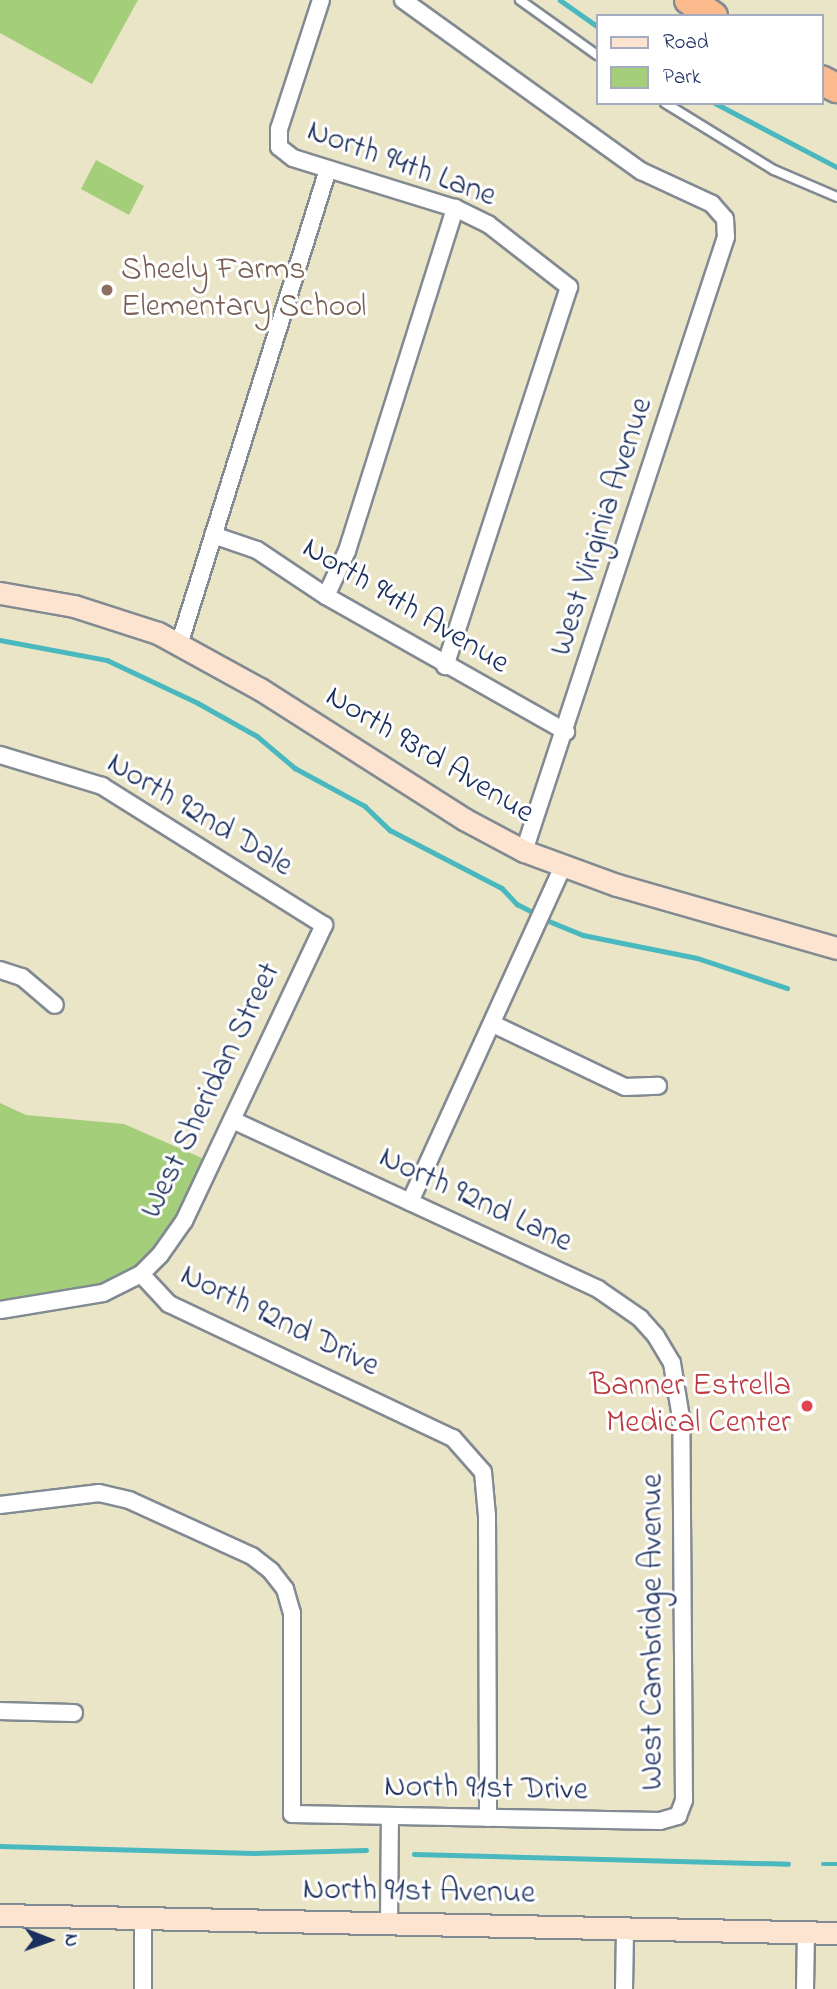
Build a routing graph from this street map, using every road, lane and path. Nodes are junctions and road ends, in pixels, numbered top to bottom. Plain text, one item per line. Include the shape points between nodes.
1 (321, 0) edge
2 (403, 0) edge
3 (520, 0) edge
4 (690, 0) edge
5 (710, 14) edge
6 (596, 54) edge
7 (668, 105) edge
8 (328, 170) junction
9 (837, 197) edge
10 (455, 208) junction
11 (213, 535) junction
12 (0, 593) edge
13 (326, 596) junction
14 (179, 645) junction
15 (445, 666) junction
16 (566, 733) junction
17 (0, 755) edge
18 (524, 851) junction
19 (563, 866) junction
20 (324, 925) joint
21 (837, 948) edge
22 (0, 970) edge
23 (54, 1005) dead end
24 (493, 1024) junction
25 (658, 1086) dead end
26 (232, 1120) junction
27 (410, 1202) junction
28 (141, 1274) junction
29 (0, 1310) edge
30 (672, 1363) joint
31 (0, 1505) edge
32 (0, 1712) edge
33 (74, 1713) dead end
34 (390, 1816) junction
35 (678, 1816) joint
36 (488, 1818) junction
37 (0, 1915) edge
38 (143, 1918) junction
39 (389, 1924) junction
40 (625, 1929) junction
41 (806, 1932) junction
42 (837, 1933) edge
43 (143, 1989) edge
44 (624, 1989) edge
45 (805, 1989) edge

1 - 8 street, North 94th Lane via 279,129 279,147 293,158
2 - 16 street, West Virginia Avenue via 641,171 712,204 725,219 726,237
3 - 6 lane
4 - 5 highway
7 - 9 lane via 774,170
8 - 10 street, North 94th Lane
8 - 11 street
10 - 13 street via 347,551
10 - 15 street, North 94th Lane via 504,235 569,287
11 - 13 street, North 94th Avenue via 257,550
11 - 14 street
12 - 14 street, North 93rd Avenue via 98,612
13 - 15 street, North 94th Avenue
14 - 18 street, North 93rd Avenue
15 - 16 street, North 94th Avenue
16 - 18 street, West Virginia Avenue
17 - 20 street, North 92nd Dale via 102,786
18 - 19 street, North 93rd Avenue
19 - 21 street, North 93rd Avenue
19 - 24 street
20 - 26 street, West Sheridan Street
22 - 23 street via 22,976
24 - 25 street via 625,1087
24 - 27 street
26 - 27 street, North 92nd Lane
26 - 28 street, West Sheridan Street via 175,1236
27 - 30 street, North 92nd Lane via 613,1298 640,1318
28 - 29 street, North 92nd Drive via 86,1298
28 - 36 street, North 92nd Drive via 169,1304 453,1438 483,1472
30 - 35 street, West Cambridge Avenue via 681,1418 684,1800
31 - 34 street, North 91st Drive via 99,1493 129,1500 252,1556 285,1589 292,1613 292,1814
32 - 33 street
34 - 36 street, North 91st Drive
34 - 39 street
35 - 36 street, North 91st Drive via 660,1821
37 - 38 street, North 91st Avenue
38 - 39 street, North 91st Avenue
38 - 43 street
39 - 40 street, North 91st Avenue
40 - 41 street, North 91st Avenue
40 - 44 street
41 - 42 street, North 91st Avenue
41 - 45 street

